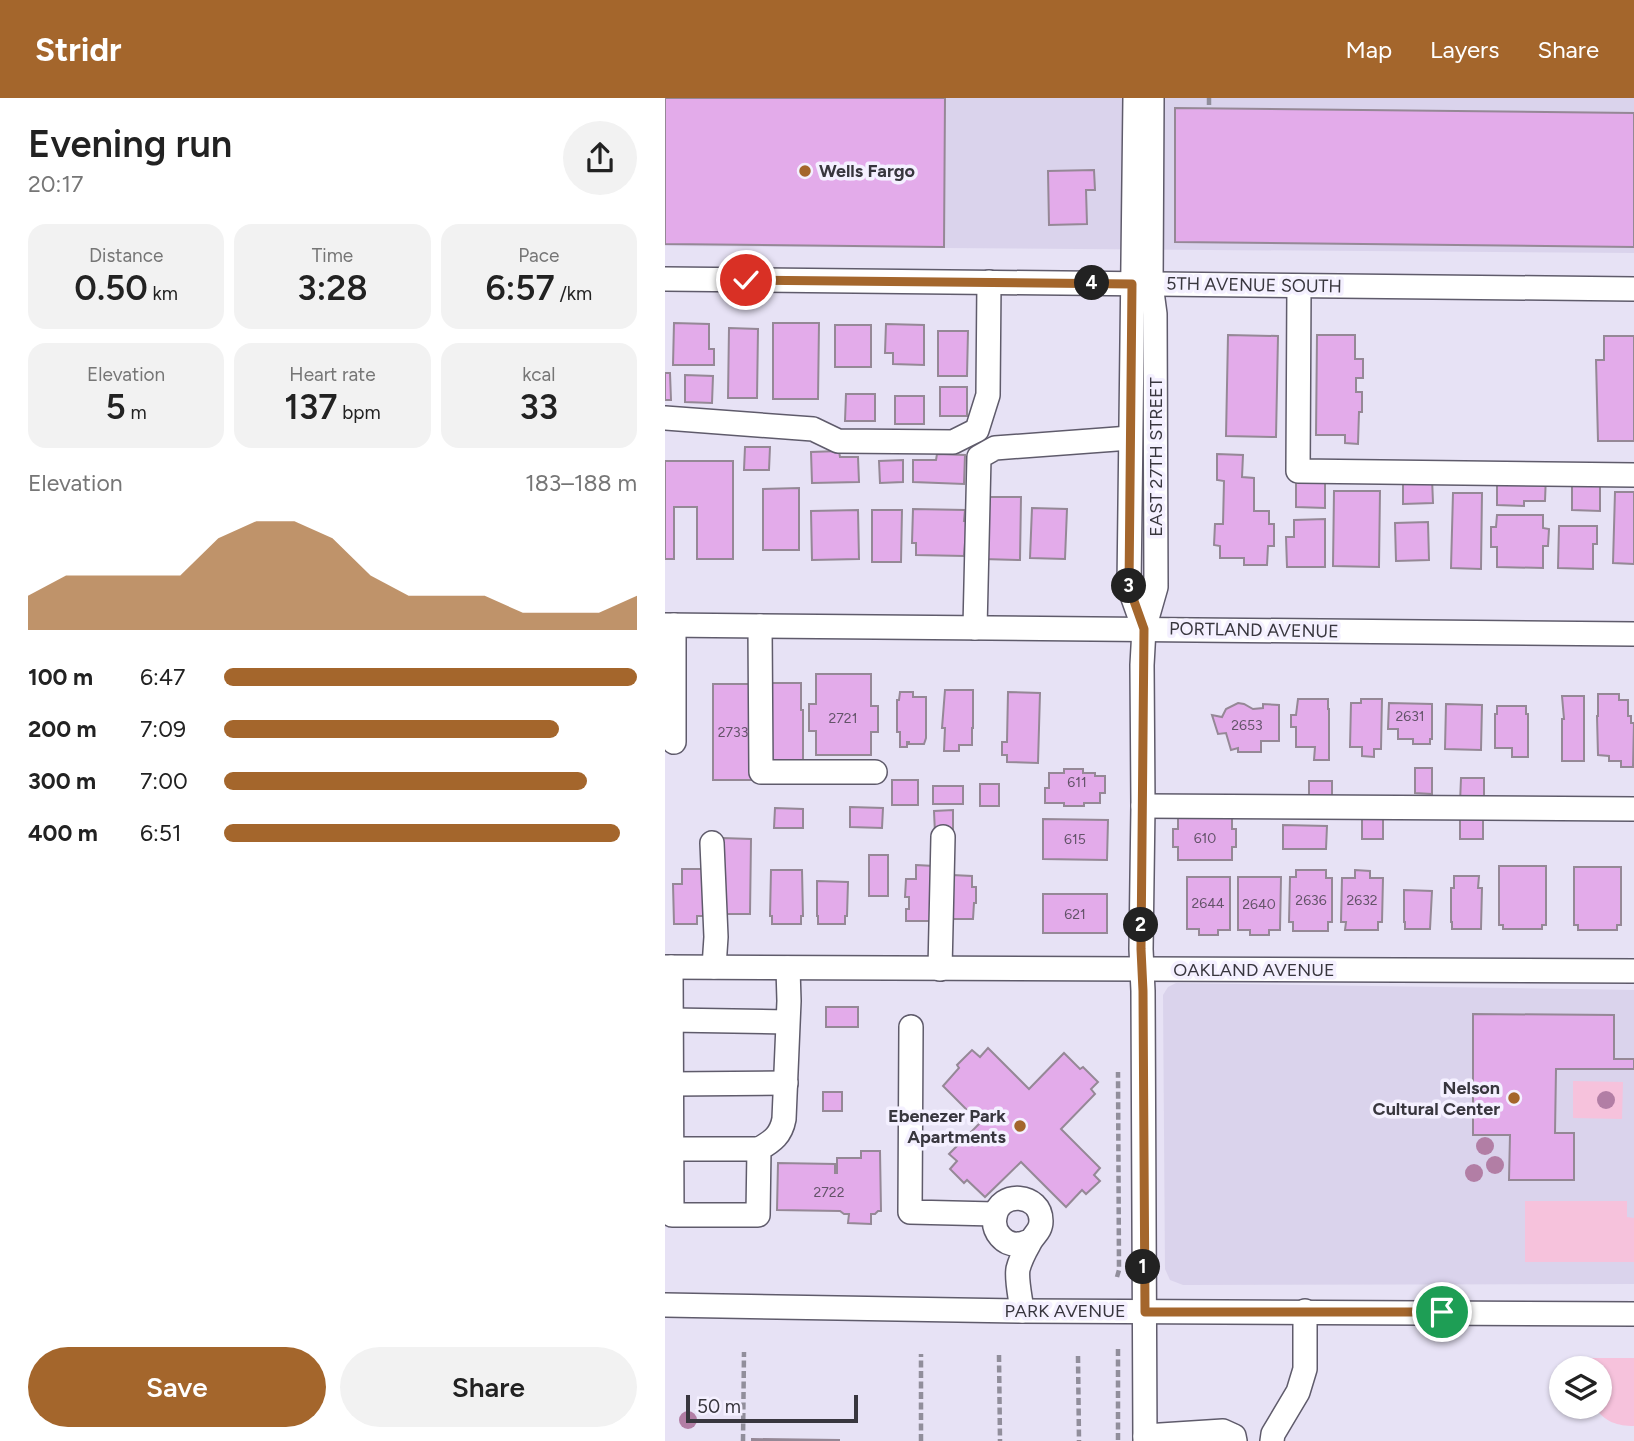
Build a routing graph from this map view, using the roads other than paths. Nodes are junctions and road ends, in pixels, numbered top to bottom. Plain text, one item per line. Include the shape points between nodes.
1 (1135, 98) edge
2 (1152, 98) edge
3 (665, 279) edge
4 (989, 282) junction
5 (1141, 284) junction
6 (1299, 285) junction
7 (1634, 289) edge
8 (665, 418) edge
9 (1130, 439) junction
10 (1634, 475) edge
11 (670, 625) edge
12 (760, 626) junction
13 (975, 628) junction
14 (1144, 629) junction
15 (1634, 634) edge
16 (674, 742) dead end
17 (875, 772) dead end
18 (1143, 806) junction
19 (1634, 809) edge
20 (943, 837) dead end
21 (712, 843) dead end
22 (668, 967) edge
23 (714, 967) junction
24 (788, 968) junction
25 (940, 969) junction
26 (1141, 970) junction
27 (1634, 971) edge
28 (671, 1020) junction
29 (787, 1022) junction
30 (911, 1027) dead end
31 (786, 1083) junction
32 (671, 1084) junction
33 (671, 1149) junction
34 (759, 1149) junction
35 (995, 1213) junction
36 (1030, 1241) junction
37 (665, 1305) edge
38 (1022, 1311) junction
39 (1305, 1311) junction
40 (1145, 1312) junction
41 (1634, 1314) edge
42 (1145, 1438) edge
43 (1235, 1441) edge
44 (1272, 1441) edge

1 - 5 street
2 - 5 street
3 - 4 street, 5TH AVENUE SOUTH
4 - 5 street, 5TH AVENUE SOUTH
4 - 8 street via 988,395 977,430 953,442 838,441 813,429
5 - 6 street, 5TH AVENUE SOUTH
5 - 9 street, EAST 27TH STREET
5 - 14 street, EAST 27TH STREET via 1156,314 1156,587
6 - 7 street, 5TH AVENUE SOUTH
6 - 10 street via 1298,471
9 - 13 street via 995,448 979,457
9 - 14 street, EAST 27TH STREET via 1129,587
11 - 12 street, PORTLAND AVENUE
11 - 16 street
12 - 13 street, PORTLAND AVENUE
12 - 17 street via 761,772
13 - 14 street, PORTLAND AVENUE
14 - 15 street, PORTLAND AVENUE
14 - 18 street, EAST 27TH STREET
18 - 19 street
18 - 26 street, EAST 27TH STREET
20 - 25 street
21 - 23 street
22 - 23 street, OAKLAND AVENUE
22 - 28 street
23 - 24 street, OAKLAND AVENUE
24 - 25 street, OAKLAND AVENUE
24 - 29 street
25 - 26 street, OAKLAND AVENUE
26 - 27 street, OAKLAND AVENUE
26 - 40 street, EAST 27TH STREET
28 - 29 street
28 - 32 street
29 - 31 street
30 - 35 street via 910,1212
31 - 32 street
31 - 34 street via 782,1130
32 - 33 street
33 - 34 street
33 - 34 street via 672,1215 758,1215
35 - 36 street via 999,1235 1019,1245
35 - 36 street via 1014,1197 1037,1207 1039,1232
36 - 38 street via 1018,1270
37 - 38 street, PARK AVENUE
38 - 40 street, PARK AVENUE
39 - 40 street, PARK AVENUE
39 - 41 street, PARK AVENUE
39 - 44 street via 1305,1369
40 - 42 street, EAST 27TH STREET
42 - 43 street via 1223,1431

